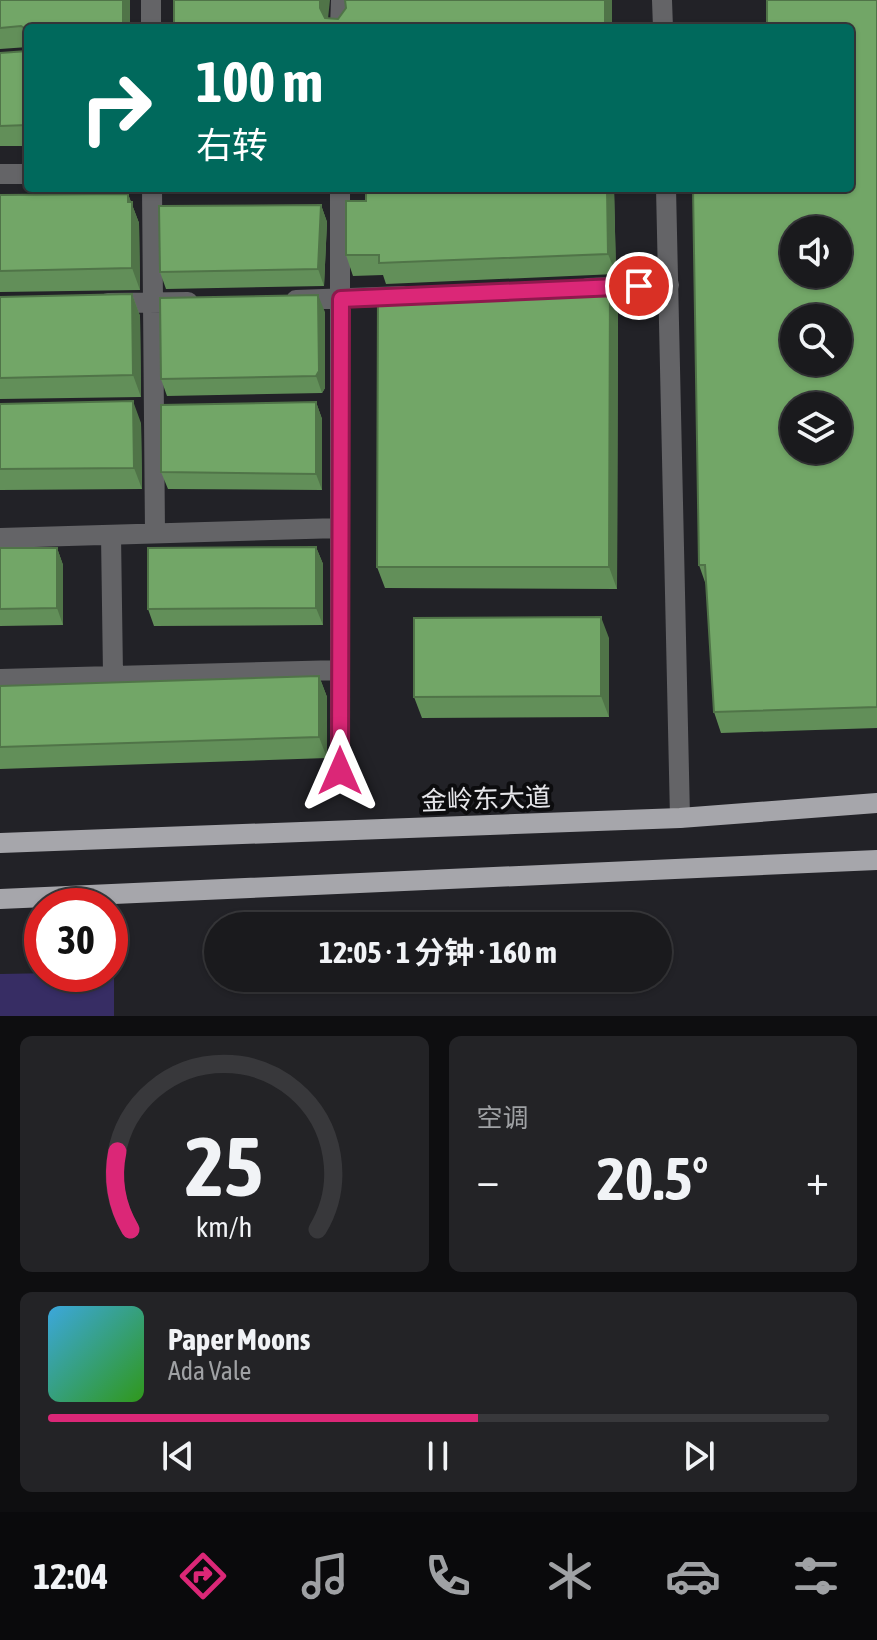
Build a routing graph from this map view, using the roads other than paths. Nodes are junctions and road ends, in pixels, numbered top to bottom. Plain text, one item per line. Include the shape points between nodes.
1 (151, 0) edge
2 (341, 0) edge
3 (662, 0) edge
4 (151, 24) edge
5 (340, 24) edge
6 (663, 24) edge
7 (0, 174) edge
8 (24, 174) edge
9 (152, 192) edge
10 (340, 192) edge
11 (666, 192) edge
12 (669, 285) junction
13 (575, 289) edge
14 (419, 296) edge
15 (341, 299) junction
16 (278, 300) edge
17 (216, 301) edge
18 (153, 302) junction
19 (92, 304) edge
20 (340, 528) junction
21 (155, 533) junction
22 (111, 535) junction
23 (0, 538) edge
24 (340, 670) junction
25 (113, 675) junction
26 (0, 679) edge
27 (340, 771) dead end
28 (877, 803) edge
29 (680, 818) junction
30 (0, 843) edge
31 (877, 860) edge
32 (0, 899) edge

1 - 4 street
2 - 5 street
3 - 6 street
7 - 8 street
9 - 18 street
10 - 15 street
11 - 12 street
12 - 13 street
12 - 29 street
14 - 15 street
15 - 16 street
15 - 20 street via 332,406
17 - 18 street
18 - 19 street
18 - 21 street
20 - 21 street
20 - 24 street
21 - 22 street
22 - 23 street
22 - 25 street
24 - 25 street
24 - 27 street
25 - 26 street
28 - 29 main road, 金岭东大道
29 - 30 main road, 金岭东大道
31 - 32 main road

